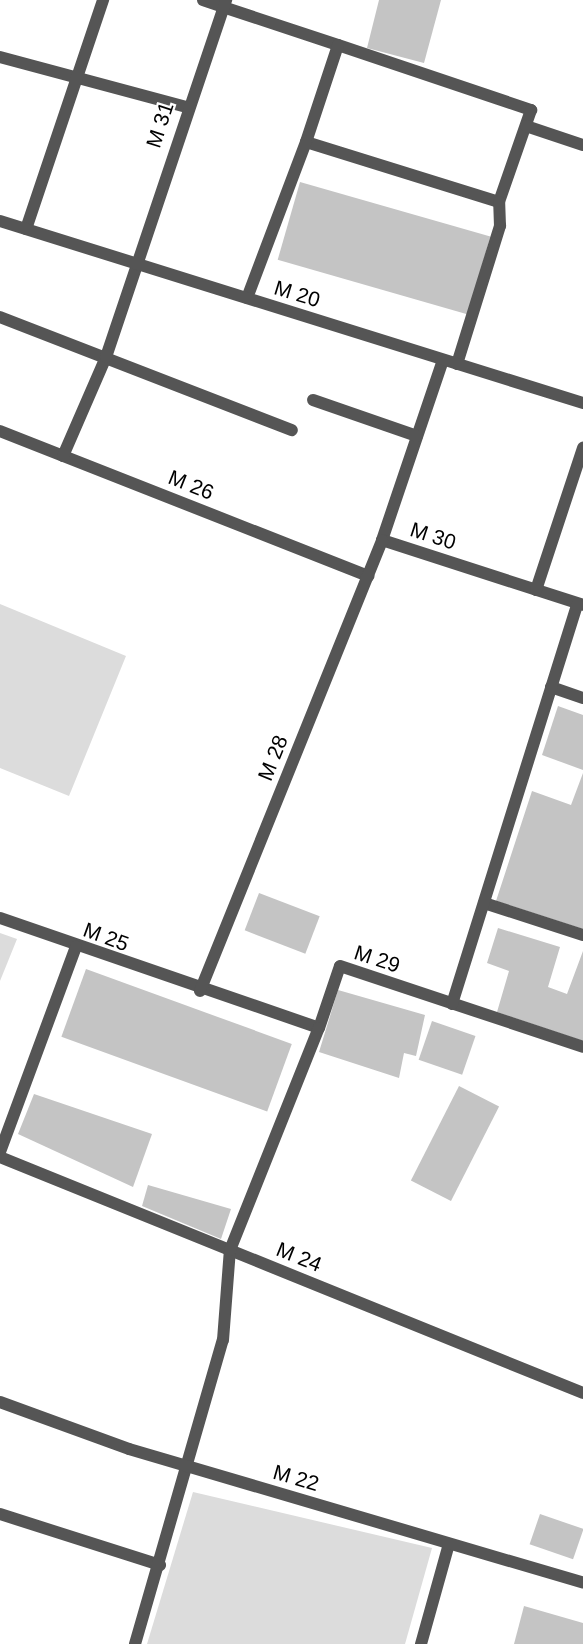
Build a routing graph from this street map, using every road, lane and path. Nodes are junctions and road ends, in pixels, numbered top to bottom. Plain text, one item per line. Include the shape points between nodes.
1 (103, 0) edge
2 (203, 0) edge
3 (225, 3) edge
4 (338, 45) junction
5 (0, 57) edge
6 (76, 78) junction
7 (186, 107) junction
8 (526, 126) junction
9 (306, 142) junction
10 (583, 145) edge
11 (499, 202) junction
12 (0, 221) edge
13 (26, 229) junction
14 (136, 264) junction
15 (247, 298) junction
16 (0, 317) edge
17 (106, 357) junction
18 (443, 360) junction
19 (457, 364) junction
20 (313, 400) dead end
21 (583, 403) edge
22 (292, 430) dead end
23 (0, 431) edge
24 (417, 436) junction
25 (583, 447) edge
26 (63, 456) junction
27 (382, 540) junction
28 (368, 576) junction
29 (536, 590) junction
30 (580, 604) edge
31 (551, 687) junction
32 (583, 698) edge
33 (484, 903) junction
34 (0, 918) edge
35 (583, 935) edge
36 (76, 947) junction
37 (200, 991) junction
38 (452, 1004) junction
39 (320, 1028) junction
40 (583, 1047) edge
41 (0, 1152) edge
42 (0, 1157) edge
43 (230, 1250) junction
44 (583, 1393) edge
45 (0, 1402) edge
46 (190, 1467) junction
47 (0, 1514) edge
48 (449, 1544) junction
49 (160, 1565) junction
50 (583, 1583) edge
51 (135, 1644) edge
52 (421, 1644) edge

1 - 6 street
2 - 3 street
3 - 4 street
3 - 7 street, M 31
4 - 8 street via 531,110
4 - 9 street
5 - 6 street
6 - 7 street
6 - 13 street
7 - 14 street, M 31
8 - 10 street
8 - 11 street
9 - 11 street
9 - 15 street
11 - 19 street via 500,226
12 - 13 street, M 20
13 - 14 street, M 20
14 - 15 street, M 20
14 - 17 street, M 31
15 - 18 street, M 20
16 - 17 street
17 - 22 street
17 - 26 street, M 31
18 - 19 street, M 20
18 - 24 street, M 30
19 - 21 street, M 20
20 - 24 street
23 - 26 street, M 26
24 - 27 street, M 30
25 - 29 street
26 - 28 street, M 26
27 - 28 street, M 28
27 - 29 street, M 30
28 - 37 street, M 28
29 - 30 street, M 30
30 - 31 street
31 - 32 street
31 - 33 street
33 - 35 street
33 - 38 street
34 - 36 street, M 25
36 - 37 street, M 25
36 - 41 street
37 - 39 street
38 - 39 street, M 29 via 340,966
38 - 40 street, M 29
39 - 43 street
42 - 43 street, M 24
43 - 44 street, M 24
43 - 46 street via 223,1340
45 - 46 street, M 22
46 - 48 street, M 22
46 - 49 street
47 - 49 street
48 - 50 street, M 22
48 - 52 street
49 - 51 street

